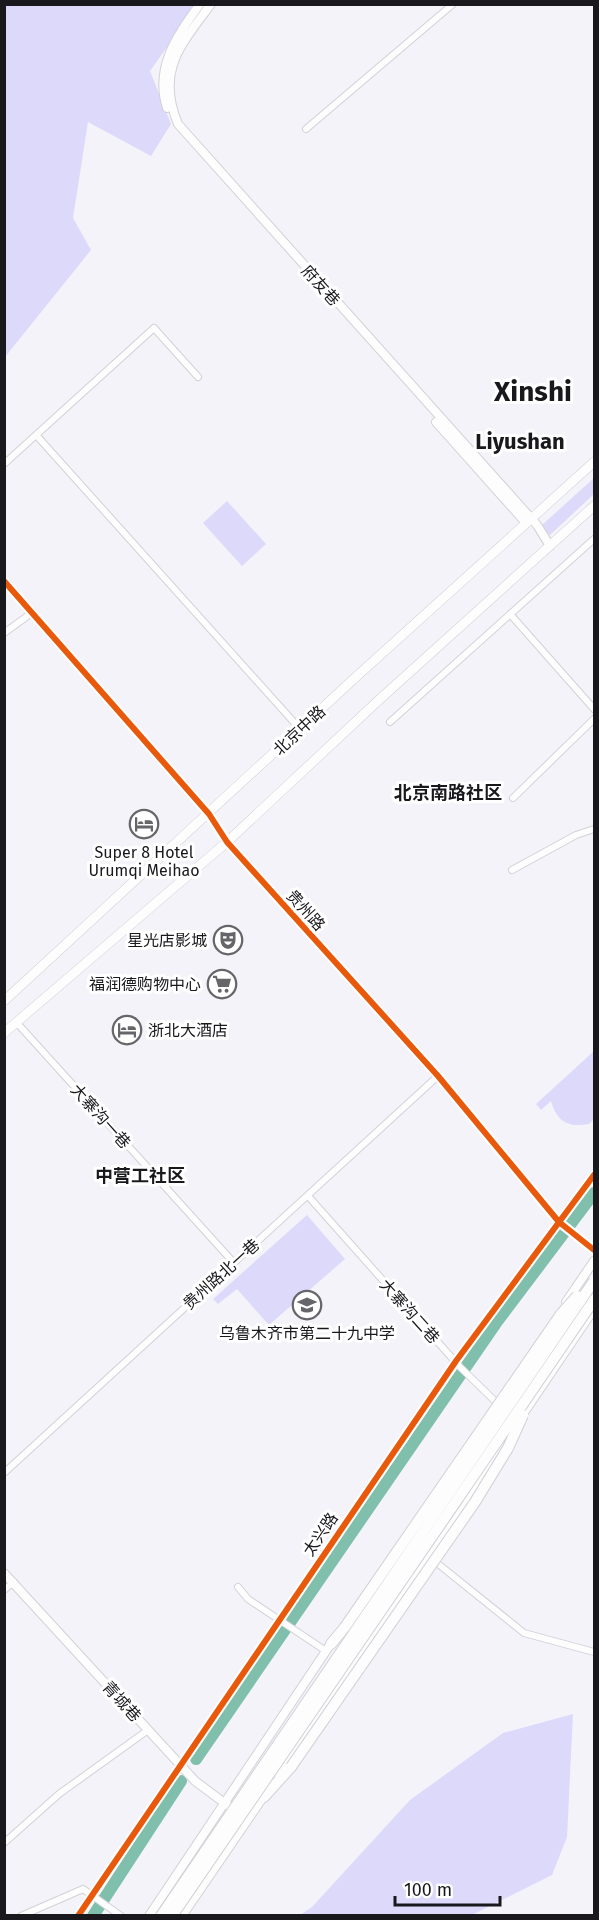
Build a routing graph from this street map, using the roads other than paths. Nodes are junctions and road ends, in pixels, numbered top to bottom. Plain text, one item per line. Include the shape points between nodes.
1 (200, 4) edge
2 (211, 4) edge
3 (453, 4) edge
4 (306, 129) dead end
5 (198, 377) dead end
6 (37, 435) junction
7 (594, 462) edge
8 (4, 464) edge
9 (594, 506) edge
10 (529, 521) junction
11 (594, 539) edge
12 (550, 546) junction
13 (4, 581) edge
14 (33, 612) junction
15 (510, 614) junction
16 (4, 633) edge
17 (594, 709) edge
18 (594, 719) edge
19 (390, 722) dead end
20 (300, 729) junction
21 (513, 798) dead end
22 (209, 814) junction
23 (594, 829) edge
24 (227, 842) junction
25 (512, 870) dead end
26 (4, 1001) edge
27 (17, 1023) junction
28 (4, 1033) edge
29 (438, 1076) junction
30 (594, 1175) edge
31 (308, 1196) junction
32 (560, 1223) junction
33 (594, 1250) edge
34 (594, 1261) edge
35 (234, 1263) junction
36 (590, 1284) edge
37 (594, 1300) edge
38 (594, 1309) edge
39 (456, 1361) junction
40 (537, 1387) junction
41 (497, 1402) junction
42 (519, 1420) junction
43 (4, 1473) edge
44 (429, 1557) junction
45 (4, 1572) edge
46 (14, 1582) junction
47 (238, 1587) dead end
48 (4, 1590) edge
49 (281, 1620) junction
50 (328, 1647) junction
51 (594, 1652) edge
52 (148, 1730) junction
53 (180, 1765) junction
54 (264, 1797) junction
55 (224, 1803) junction
56 (248, 1820) junction
57 (4, 1843) edge
58 (92, 1893) junction
59 (21, 1916) edge
60 (78, 1916) edge
61 (121, 1916) edge
62 (149, 1916) edge
63 (161, 1916) edge
64 (172, 1916) edge
65 (182, 1916) edge

1 - 10 street, 府友巷 via 175,41 164,68 163,97 176,129
2 - 10 street, 府友巷 via 172,62 170,104 178,124
3 - 4 street
5 - 6 street via 154,328
6 - 8 street
6 - 20 street
7 - 10 main road, 北京中路
9 - 12 main road, 北京中路
10 - 12 street, 府友巷
10 - 20 main road, 北京中路
11 - 15 street
12 - 24 main road, 北京中路
13 - 14 street, 贵州路
14 - 16 street
14 - 22 street, 贵州路
15 - 17 street
15 - 19 street
18 - 21 street
20 - 22 main road, 北京中路
22 - 24 street, 贵州路
22 - 26 main road, 北京中路
23 - 25 street
24 - 27 main road, 北京中路
24 - 29 street, 贵州路
27 - 28 main road, 北京中路
27 - 35 street, 大寨沟一巷
29 - 31 street, 贵州路北一巷
29 - 32 street, 贵州路
30 - 32 street, 太兴路
31 - 35 street, 贵州路北一巷
31 - 39 street, 大寨沟二巷
32 - 33 street, 贵州路
32 - 39 street, 太兴路
34 - 36 street
35 - 43 street, 贵州路北一巷
36 - 41 street
36 - 50 highway, bridge via 561,1314
36 - 63 highway, bridge
37 - 40 highway, bridge
38 - 42 street
39 - 41 street, 大寨沟二巷
39 - 49 street, 太兴路
40 - 54 highway, bridge via 508,1448 475,1502 291,1767
40 - 64 highway, bridge
41 - 42 street, 大寨沟二巷
41 - 50 street
42 - 44 street
44 - 51 street via 524,1633
44 - 54 street
45 - 46 street, 青城巷
46 - 48 street
46 - 52 street, 青城巷
47 - 49 street via 248,1599
49 - 50 street
49 - 53 street, 太兴路
50 - 55 street
52 - 53 street, 青城巷
52 - 57 street via 59,1794
53 - 55 street, 青城巷
53 - 58 street, 太兴路
54 - 56 street
55 - 56 street, 青城巷
55 - 62 street
56 - 65 street
58 - 59 street via 83,1889
58 - 60 street, 太兴路
58 - 61 street

